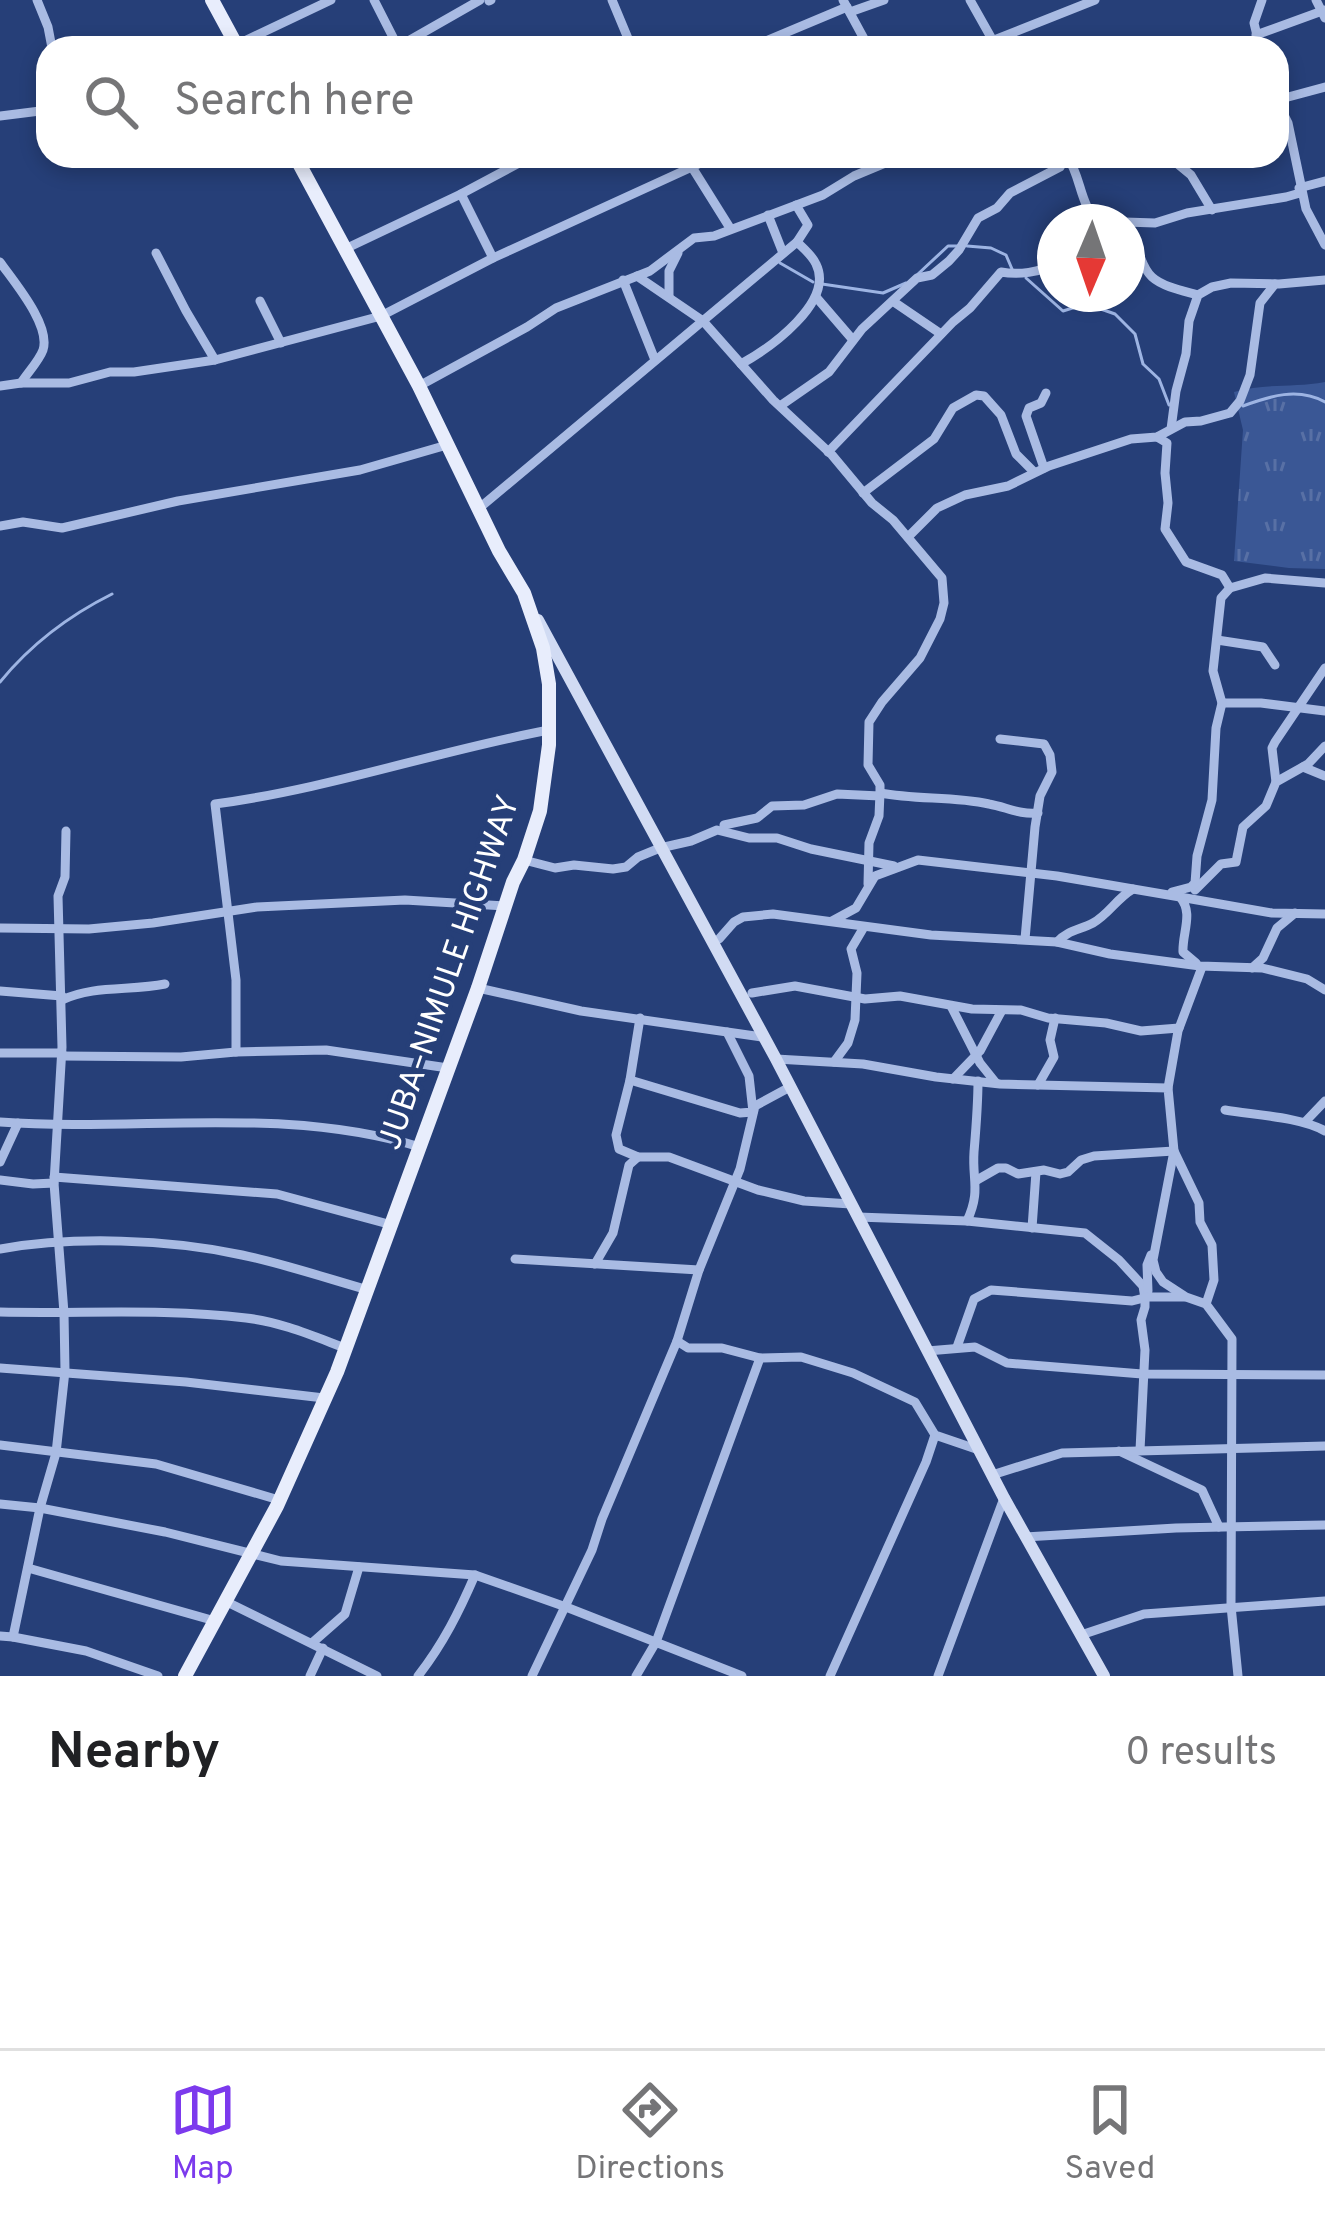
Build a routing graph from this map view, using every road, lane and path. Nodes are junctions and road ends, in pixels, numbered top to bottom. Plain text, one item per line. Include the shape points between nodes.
1 (37, 0) edge
2 (212, 0) edge
3 (331, 0) edge
4 (374, 0) edge
5 (487, 0) edge
6 (612, 0) edge
7 (884, 0) edge
8 (970, 0) edge
9 (1095, 0) edge
10 (1262, 0) edge
11 (1081, 2) edge
12 (847, 6) edge
13 (1322, 10) edge
14 (1256, 35) joint
15 (50, 36) edge
16 (232, 36) edge
17 (257, 36) edge
18 (391, 36) edge
19 (420, 36) edge
20 (627, 36) edge
21 (777, 36) edge
22 (863, 36) edge
23 (990, 36) edge
24 (1011, 36) edge
25 (1325, 87) edge
26 (1289, 97) edge
27 (36, 112) edge
28 (0, 116) edge
29 (1289, 129) edge
30 (301, 168) edge
31 (510, 168) edge
32 (674, 168) edge
33 (692, 168) edge
34 (876, 168) edge
35 (1058, 168) edge
36 (1075, 168) edge
37 (1182, 168) edge
38 (1325, 181) edge
39 (1300, 190) junction
40 (461, 194) junction
41 (1085, 204) edge
42 (796, 205) junction
43 (1211, 210) junction
44 (768, 214) junction
45 (1145, 223) edge
46 (730, 228) junction
47 (797, 242) junction
48 (1325, 245) edge
49 (680, 248) junction
50 (345, 249) junction
51 (156, 253) dead end
52 (783, 253) junction
53 (493, 258) junction
54 (0, 262) edge
55 (1145, 266) edge
56 (1037, 270) edge
57 (637, 277) junction
58 (623, 280) junction
59 (1325, 280) edge
60 (1275, 284) junction
61 (1198, 295) junction
62 (669, 296) junction
63 (817, 297) junction
64 (260, 301) dead end
65 (894, 302) junction
66 (381, 316) junction
67 (703, 321) junction
68 (941, 334) junction
69 (853, 340) junction
70 (280, 343) junction
71 (214, 360) junction
72 (656, 360) junction
73 (741, 364) junction
74 (21, 382) junction
75 (0, 386) edge
76 (419, 386) junction
77 (1046, 393) dead end
78 (780, 406) junction
79 (1172, 429) junction
80 (1157, 437) junction
81 (447, 445) junction
82 (828, 452) junction
83 (1039, 470) junction
84 (863, 493) junction
85 (477, 510) dead end
86 (0, 526) edge
87 (908, 537) junction
88 (1325, 583) edge
89 (1230, 588) junction
90 (524, 593) junction
91 (1217, 640) junction
92 (1275, 664) dead end
93 (1325, 668) edge
94 (1222, 703) junction
95 (1296, 707) junction
96 (1325, 711) edge
97 (549, 730) junction
98 (1000, 739) dead end
99 (1325, 746) edge
100 (1303, 767) junction
101 (1325, 776) edge
102 (1276, 782) junction
103 (880, 795) junction
104 (1038, 813) junction
105 (724, 825) dead end
106 (66, 831) dead end
107 (660, 848) junction
108 (524, 860) junction
109 (867, 860) junction
110 (898, 867) junction
111 (1030, 873) junction
112 (868, 884) junction
113 (1133, 889) junction
114 (1194, 891) junction
115 (1165, 893) junction
116 (1180, 897) junction
117 (506, 906) junction
118 (227, 912) junction
119 (1296, 913) junction
120 (1188, 914) junction
121 (1325, 914) edge
122 (831, 922) junction
123 (863, 927) junction
124 (0, 928) edge
125 (59, 930) junction
126 (1024, 939) junction
127 (719, 940) dead end
128 (1057, 942) junction
129 (1183, 948) junction
130 (1168, 960) junction
131 (1201, 967) junction
132 (1252, 968) junction
133 (165, 984) dead end
134 (478, 988) junction
135 (1325, 990) edge
136 (0, 991) edge
137 (752, 993) dead end
138 (855, 997) junction
139 (62, 998) junction
140 (950, 1006) junction
141 (1001, 1012) junction
142 (640, 1018) junction
143 (1055, 1018) junction
144 (1179, 1028) junction
145 (727, 1032) junction
146 (762, 1037) junction
147 (236, 1052) junction
148 (0, 1053) edge
149 (62, 1054) junction
150 (977, 1055) junction
151 (776, 1059) junction
152 (834, 1062) junction
153 (448, 1068) junction
154 (952, 1079) junction
155 (630, 1080) junction
156 (978, 1082) junction
157 (996, 1083) junction
158 (1038, 1085) junction
159 (790, 1087) junction
160 (1168, 1088) junction
161 (1325, 1101) edge
162 (1225, 1110) dead end
163 (753, 1112) junction
164 (0, 1122) edge
165 (1304, 1122) junction
166 (18, 1124) junction
167 (57, 1124) junction
168 (1325, 1131) edge
169 (419, 1147) junction
170 (619, 1150) junction
171 (1174, 1151) junction
172 (638, 1157) junction
173 (0, 1162) edge
174 (1036, 1172) junction
175 (626, 1175) junction
176 (0, 1180) edge
177 (54, 1180) junction
178 (977, 1180) junction
179 (733, 1182) junction
180 (855, 1210) junction
181 (967, 1221) junction
182 (392, 1225) junction
183 (1032, 1228) junction
184 (610, 1240) junction
185 (60, 1243) junction
186 (0, 1249) edge
187 (1153, 1252) junction
188 (514, 1259) dead end
189 (595, 1264) junction
190 (618, 1265) junction
191 (699, 1270) junction
192 (368, 1290) junction
193 (1146, 1297) junction
194 (1186, 1297) junction
195 (1206, 1304) junction
196 (0, 1312) edge
197 (64, 1313) junction
198 (677, 1341) junction
199 (957, 1347) junction
200 (346, 1348) junction
201 (927, 1351) junction
202 (760, 1358) junction
203 (0, 1368) edge
204 (65, 1371) junction
205 (1142, 1374) junction
206 (1233, 1375) junction
207 (1325, 1375) edge
208 (324, 1398) junction
209 (935, 1435) junction
210 (0, 1445) edge
211 (1325, 1446) edge
212 (1232, 1449) junction
213 (979, 1450) junction
214 (1140, 1450) junction
215 (1119, 1451) junction
216 (56, 1453) junction
217 (992, 1475) junction
218 (1004, 1498) junction
219 (279, 1500) junction
220 (0, 1504) edge
221 (40, 1508) junction
222 (1325, 1525) edge
223 (1224, 1527) junction
224 (1025, 1537) junction
225 (251, 1554) junction
226 (359, 1567) junction
227 (28, 1568) junction
228 (475, 1575) junction
229 (225, 1601) junction
230 (1325, 1601) edge
231 (1231, 1606) junction
232 (566, 1607) junction
233 (214, 1621) junction
234 (1082, 1635) junction
235 (0, 1636) edge
236 (13, 1637) junction
237 (656, 1642) junction
238 (318, 1646) junction
239 (729, 1674) edge
240 (158, 1676) edge
241 (185, 1676) edge
242 (310, 1676) edge
243 (377, 1676) edge
244 (418, 1676) edge
245 (532, 1676) edge
246 (636, 1676) edge
247 (742, 1676) edge
248 (830, 1676) edge
249 (938, 1676) edge
250 (1104, 1676) edge
251 (1238, 1676) edge

1 - 15 street
2 - 16 main road
3 - 17 street
4 - 18 street
5 - 19 street
6 - 20 street
7 - 12 street
8 - 23 street
9 - 11 street
10 - 14 street
11 - 24 street
12 - 21 street
12 - 22 street
13 - 14 street
25 - 26 street
27 - 28 street
29 - 39 street
30 - 50 main road, JUBA–NIMULE HIGHWAY
31 - 40 street
32 - 53 street
33 - 46 street
34 - 42 street
35 - 65 street via 978,218 949,262
36 - 41 street
37 - 43 street
38 - 39 street
39 - 43 street
39 - 48 street
40 - 50 street
40 - 53 street
42 - 44 street
42 - 47 street via 808,225
43 - 45 street
44 - 46 street
44 - 52 street
46 - 49 street
47 - 52 street
47 - 63 street via 816,264
49 - 57 street
49 - 62 street
50 - 66 main road, JUBA–NIMULE HIGHWAY
51 - 71 street
52 - 67 street
53 - 66 street
54 - 74 street via 45,339
55 - 61 street
56 - 68 street via 1001,272
57 - 58 street
57 - 62 street
58 - 72 street
58 - 76 street via 556,308
59 - 60 street
60 - 61 street via 1232,283
60 - 79 street via 1260,303 1240,401 1226,415
61 - 79 street
62 - 67 street
63 - 69 street
63 - 73 street
64 - 70 street
65 - 68 street
65 - 69 street
66 - 70 street
66 - 76 main road, JUBA–NIMULE HIGHWAY
67 - 72 street
67 - 73 street
68 - 82 street
69 - 78 street via 820,381
70 - 71 street
71 - 74 street via 69,383
72 - 85 street
73 - 78 street
74 - 75 street
76 - 81 main road, JUBA–NIMULE HIGHWAY
77 - 83 street via 1026,416
78 - 82 street
79 - 80 street
80 - 83 street
80 - 89 street via 1168,450 1165,530 1186,562 1222,575
81 - 86 street via 360,470 62,528
81 - 90 main road, JUBA–NIMULE HIGHWAY
82 - 84 street
83 - 84 street via 1016,454 1001,415 976,395
83 - 87 street via 942,505
84 - 87 street
87 - 103 street via 942,578 943,611 920,658 869,722 868,765
88 - 89 street via 1270,578
89 - 91 street via 1220,598
90 - 97 main road, JUBA–NIMULE HIGHWAY via 543,648
90 - 107 main road
91 - 92 street via 1263,647
91 - 94 street
93 - 95 street
94 - 95 street
94 - 114 street
95 - 96 street
95 - 102 street via 1272,748
97 - 108 main road, JUBA–NIMULE HIGHWAY via 540,811
97 - 118 street via 215,804
98 - 104 street via 1047,748 1052,772
99 - 100 street
100 - 101 street
100 - 102 street
102 - 114 street via 1244,827 1236,862 1221,864
103 - 104 street
103 - 105 street via 772,806
103 - 109 street
104 - 111 street
106 - 125 street
107 - 108 street via 613,869
107 - 109 street via 717,830
107 - 146 main road
108 - 117 main road, JUBA–NIMULE HIGHWAY
109 - 110 street
109 - 112 street
110 - 111 street via 918,860
110 - 112 street
111 - 113 street
111 - 126 street
112 - 122 street via 856,908
113 - 115 street
113 - 128 street
114 - 115 street
114 - 116 street
114 - 119 street
114 - 120 street
115 - 116 street
116 - 120 street
117 - 118 street via 405,900
117 - 134 main road, JUBA–NIMULE HIGHWAY
118 - 125 street
118 - 147 street
119 - 121 street
119 - 132 street
120 - 129 street
122 - 123 street
122 - 127 street via 743,916
123 - 126 street
123 - 138 street via 850,949
124 - 125 street
125 - 139 street
126 - 128 street
128 - 130 street
129 - 130 street
129 - 131 street
130 - 131 street
131 - 132 street
131 - 144 street
132 - 135 street
133 - 139 street
134 - 142 street
134 - 153 main road, JUBA–NIMULE HIGHWAY
136 - 139 street
137 - 138 street via 794,986
138 - 140 street
138 - 152 street via 854,1027
139 - 149 street
140 - 141 street
140 - 150 street
141 - 143 street
141 - 150 street
142 - 145 street
142 - 155 street
143 - 144 street via 1141,1031
143 - 158 street via 1054,1057
144 - 160 street
145 - 146 street
145 - 163 street via 749,1076
146 - 151 main road
147 - 149 street
147 - 153 street via 326,1050
148 - 149 street
149 - 167 street
150 - 154 street
150 - 157 street
151 - 152 street
151 - 159 main road
152 - 154 street
153 - 169 main road, JUBA–NIMULE HIGHWAY
154 - 156 street
155 - 163 street
155 - 170 street
156 - 157 street
156 - 178 street
157 - 158 street
158 - 160 street
159 - 163 street
159 - 180 main road
160 - 171 street
161 - 165 street
162 - 165 street
163 - 179 street
164 - 166 street
165 - 168 street
166 - 167 street
166 - 173 street
167 - 169 street via 218,1120 377,1134
167 - 177 street
169 - 182 main road, JUBA–NIMULE HIGHWAY
170 - 172 street
170 - 175 street
171 - 174 street via 1102,1155 1064,1174
171 - 187 street
171 - 195 street via 1212,1245
172 - 175 street
172 - 179 street via 669,1157
174 - 178 street via 1002,1168
174 - 183 street
175 - 184 street
176 - 177 street
177 - 182 street via 277,1194
177 - 185 street
178 - 181 street
179 - 180 street
179 - 191 street
180 - 181 street
180 - 201 main road
181 - 183 street
182 - 192 main road, JUBA–NIMULE HIGHWAY
183 - 193 street via 1085,1233 1144,1286
184 - 189 street
184 - 190 street
185 - 186 street
185 - 192 street via 185,1245
185 - 197 street
187 - 193 street
187 - 194 street via 1163,1282
188 - 189 street
189 - 190 street
190 - 191 street
191 - 198 street
192 - 200 main road, JUBA–NIMULE HIGHWAY
193 - 194 street
193 - 199 street via 984,1292
193 - 205 street
194 - 195 street
195 - 206 street via 1232,1339
196 - 197 street
197 - 200 street via 249,1318
197 - 204 street
198 - 202 street
198 - 232 street
199 - 201 street
199 - 205 street via 1007,1363
200 - 208 main road, JUBA–NIMULE HIGHWAY
201 - 213 main road
202 - 209 street via 802,1357 853,1373 920,1408
202 - 237 street
203 - 204 street
204 - 208 street
204 - 216 street
205 - 206 street
205 - 214 street
206 - 207 street
206 - 212 street
208 - 219 main road, JUBA–NIMULE HIGHWAY
209 - 213 street
209 - 248 street
210 - 216 street
211 - 212 street
212 - 214 street
212 - 223 street
213 - 217 main road
214 - 215 street
215 - 217 street via 1050,1455
215 - 223 street via 1202,1490
216 - 219 street via 156,1464
216 - 221 street
217 - 218 main road
218 - 224 main road
218 - 249 street
219 - 225 main road, JUBA–NIMULE HIGHWAY
220 - 221 street
221 - 225 street
221 - 227 street
222 - 223 street
223 - 224 street
223 - 231 street
224 - 234 main road
225 - 226 street
225 - 229 main road, JUBA–NIMULE HIGHWAY
226 - 228 street
226 - 238 street via 345,1614
227 - 233 street
227 - 236 street
228 - 232 street
228 - 244 street
229 - 233 main road, JUBA–NIMULE HIGHWAY
229 - 238 street
230 - 231 street
231 - 234 street via 1144,1613
231 - 251 street
232 - 237 street
232 - 245 street
233 - 241 main road, JUBA–NIMULE HIGHWAY
234 - 250 main road
235 - 236 street
236 - 240 street
237 - 239 street
237 - 246 street
238 - 242 street
238 - 243 street
239 - 247 street

